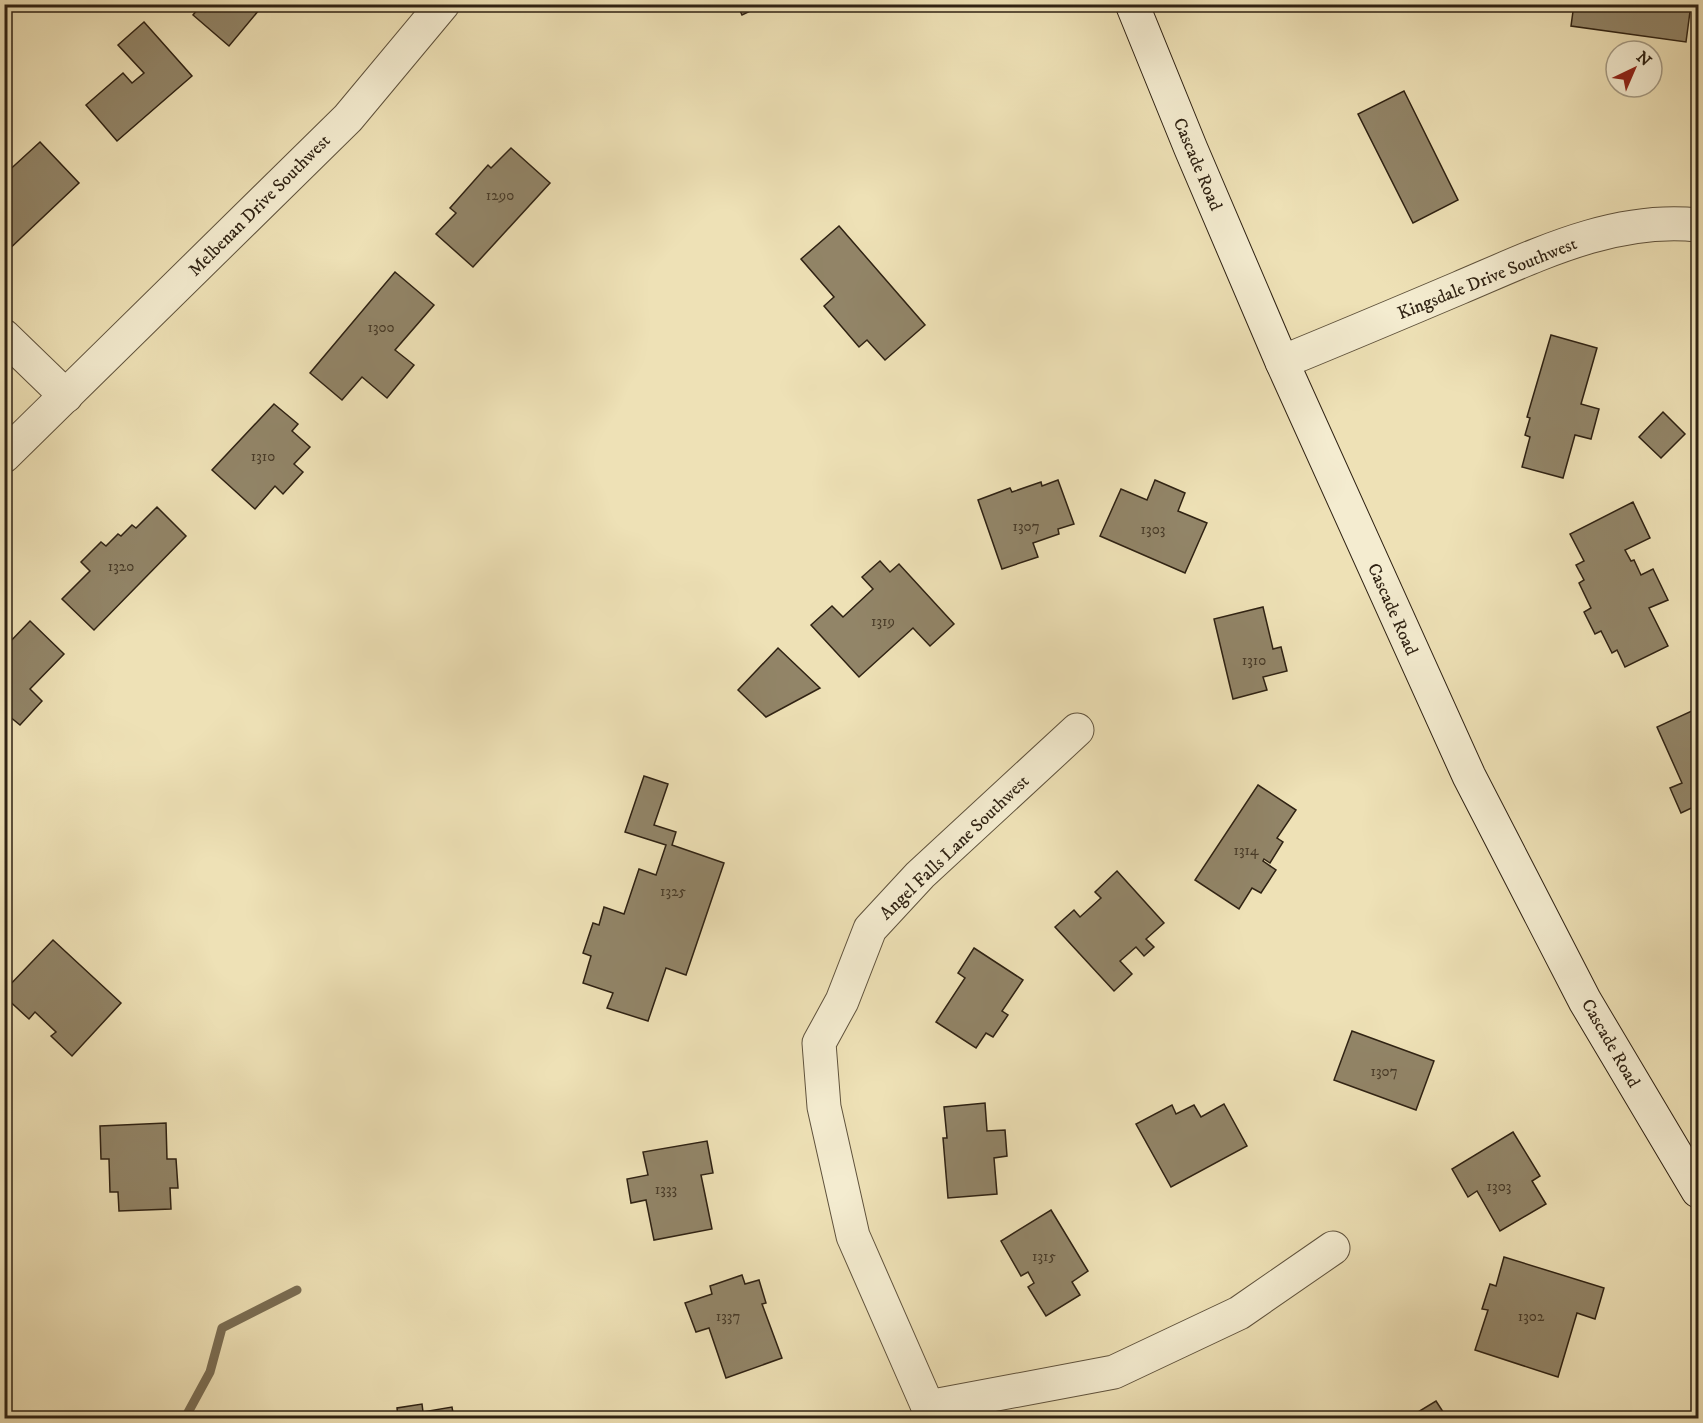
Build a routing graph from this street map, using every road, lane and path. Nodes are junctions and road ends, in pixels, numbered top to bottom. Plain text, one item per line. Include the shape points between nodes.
1 (443, 4) edge
2 (1132, 4) edge
3 (1698, 225) edge
4 (4, 336) edge
5 (1282, 362) junction
6 (66, 396) junction
7 (4, 456) edge
8 (1077, 730) dead end
9 (1698, 1191) edge
10 (1333, 1248) dead end
11 (929, 1413) edge

1 - 6 street, Melbenan Drive Southwest via 348,118
2 - 5 street, Cascade Road
3 - 5 street, Kingsdale Drive Southwest via 1624,227 1566,243
4 - 6 street
5 - 9 street, Cascade Road via 1469,776 1585,1001
6 - 7 street, Melbenan Drive Southwest
8 - 11 street, Angel Falls Lane Southwest via 920,875 870,929 842,1000 819,1043 824,1107 853,1236
10 - 11 street via 1239,1313 1114,1372

